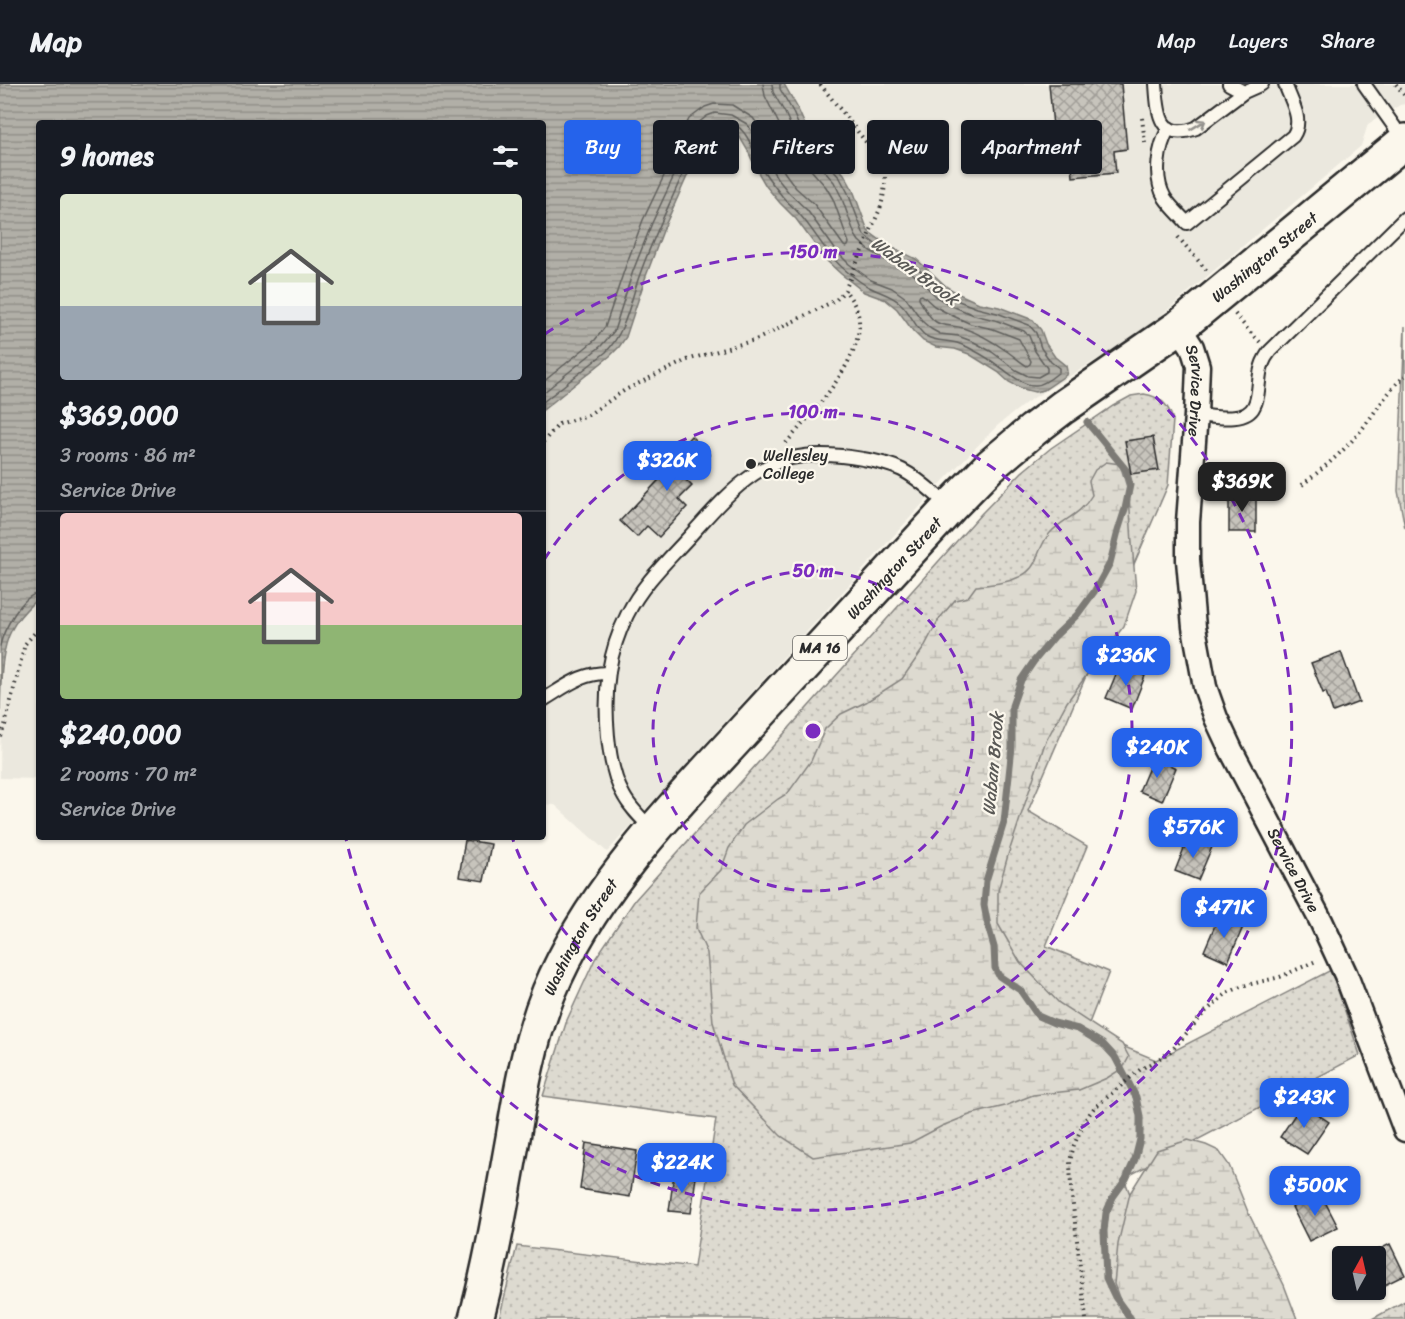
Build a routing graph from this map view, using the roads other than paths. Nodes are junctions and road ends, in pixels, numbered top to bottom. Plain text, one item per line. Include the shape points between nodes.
1 (1156, 84) edge
2 (1229, 84) edge
3 (1262, 84) edge
4 (1285, 84) edge
5 (1364, 84) edge
6 (1244, 92) junction
7 (1169, 128) junction
8 (1404, 141) edge
9 (1405, 218) edge
10 (1179, 327) junction
11 (1196, 415) junction
12 (950, 507) junction
13 (609, 673) junction
14 (546, 698) edge
15 (653, 830) junction
16 (1405, 1130) edge
17 (476, 1319) edge

1 - 7 lane via 1158,112
2 - 6 lane
3 - 6 lane
4 - 7 lane via 1298,119 1293,136 1187,223 1167,201 1161,184 1159,155
5 - 8 lane
7 -> 6 lane via 1196,128
8 - 10 main road, Washington Street / MA 16
9 - 11 lane via 1270,351 1263,361 1257,398 1250,412 1228,417
10 - 11 street, Service Drive via 1192,346 1198,366
10 - 12 main road, Washington Street / MA 16 via 1033,430
11 - 16 street, Service Drive via 1188,560 1192,616 1205,687 1230,750 1335,951
12 - 13 lane via 901,469 874,461 804,455 764,468 722,502 643,588 621,627
12 - 15 main road, Washington Street / MA 16
13 - 14 lane via 582,677
13 - 15 lane via 608,731 615,775 631,807
15 - 17 main road, Washington Street / MA 16 via 585,922 541,1014 521,1089

